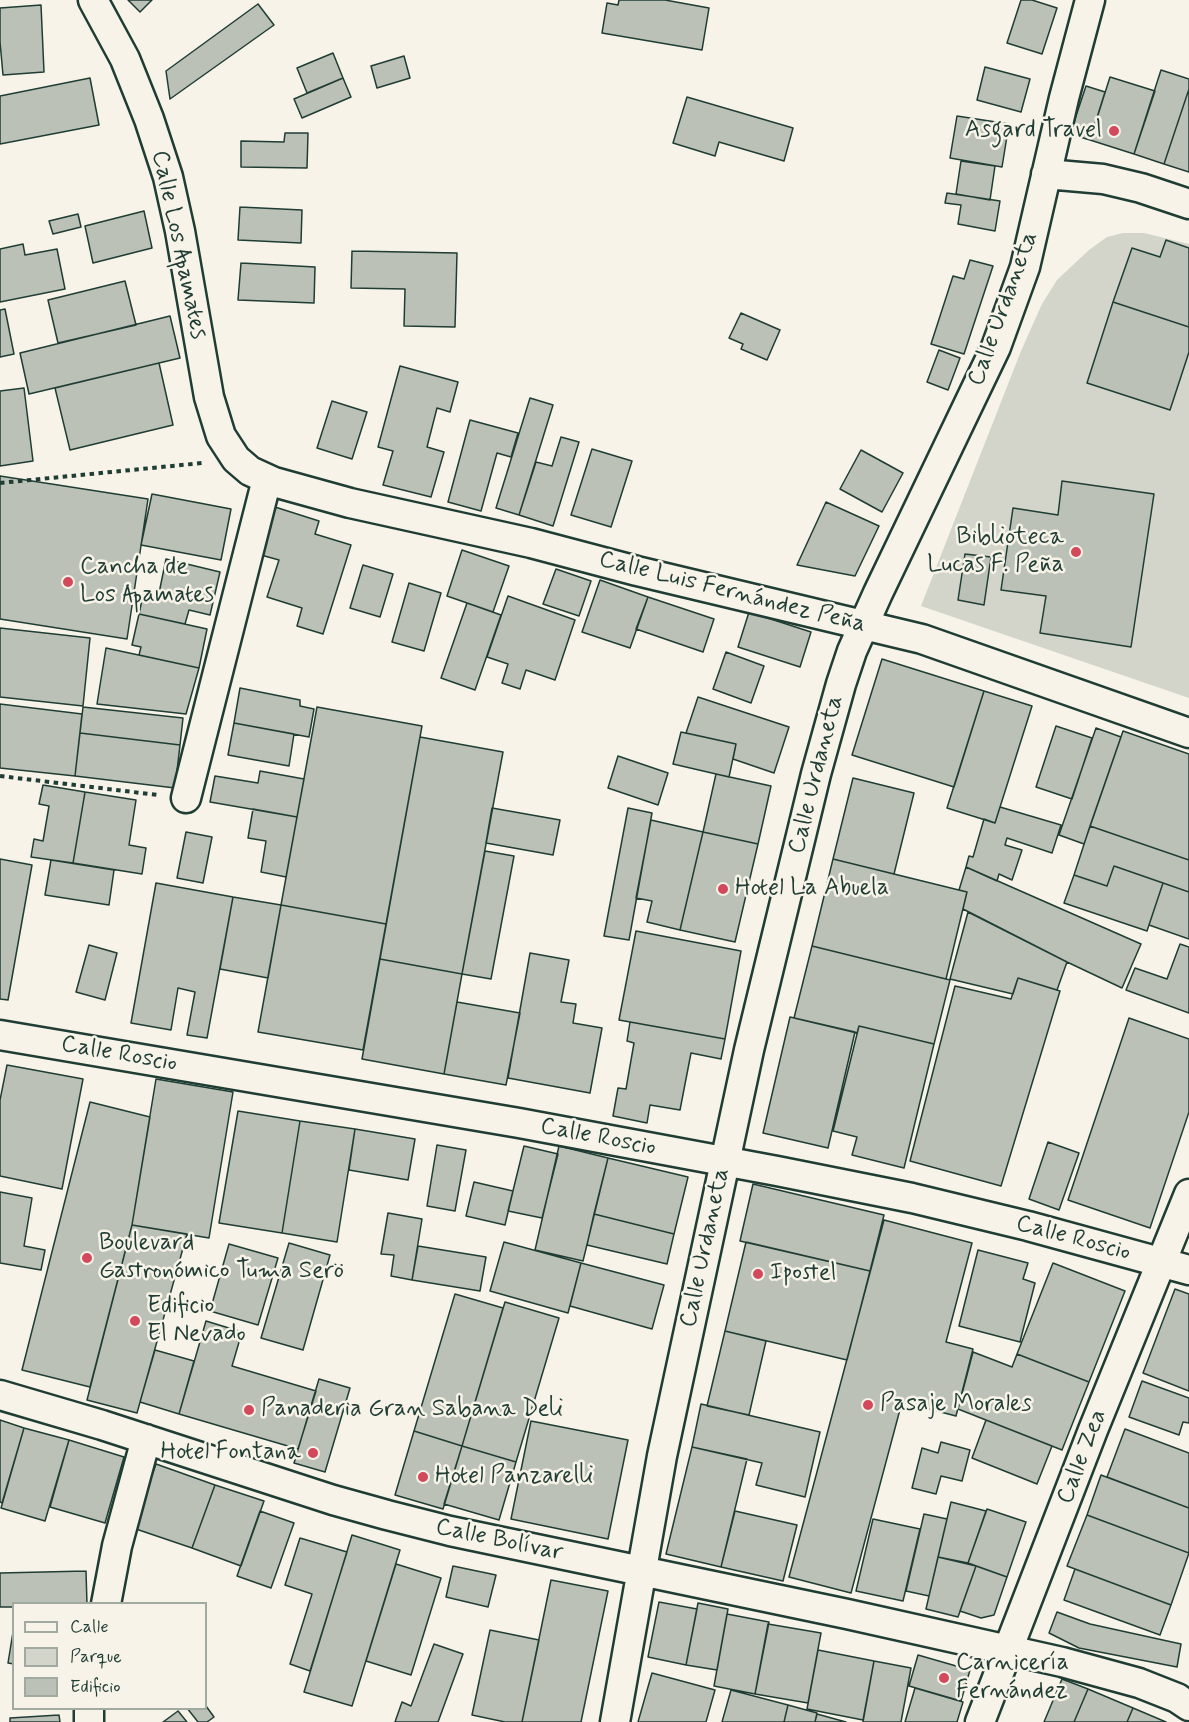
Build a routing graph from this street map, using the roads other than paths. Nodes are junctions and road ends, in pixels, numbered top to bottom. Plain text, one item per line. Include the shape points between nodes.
1 (93, 0) edge
2 (1090, 0) edge
3 (1046, 174) junction
4 (1189, 204) edge
5 (267, 479) junction
6 (864, 625) junction
7 (1189, 732) edge
8 (186, 798) road end
9 (0, 1035) edge
10 (725, 1162) junction
11 (1189, 1194) edge
12 (1161, 1262) junction
13 (1189, 1270) edge
14 (0, 1395) edge
15 (146, 1440) junction
16 (641, 1572) junction
17 (106, 1602) edge
18 (1008, 1650) junction
19 (1189, 1706) edge
20 (615, 1722) edge
21 (980, 1722) edge

1 - 5 street, Calle Los Apamates via 125,58 168,177 209,397 221,436 236,459
2 - 3 street, Calle Urdaneta
3 - 4 street via 1102,179
3 - 6 street, Calle Urdaneta via 1025,267 996,347
5 - 6 street, Calle Luis Fernández Peña via 350,503
5 - 8 street
6 - 7 street, Calle Luis Fernández Peña via 922,639
6 - 10 street, Calle Urdaneta via 841,684 816,774
9 - 10 street, Calle Roscio
10 - 12 street, Calle Roscio via 912,1198
10 - 16 street, Calle Urdaneta
11 - 12 street, Calle Zea
12 - 13 street, Calle Roscio
12 - 18 street, Calle Zea
14 - 15 street, Calle Bolívar
15 - 16 street, Calle Bolívar via 387,1515
15 - 17 street
16 - 18 street, Calle Bolívar
16 - 20 street, Calle Urdaneta
18 - 19 street, Calle Bolívar via 1139,1683
18 - 21 street, Calle Zea

